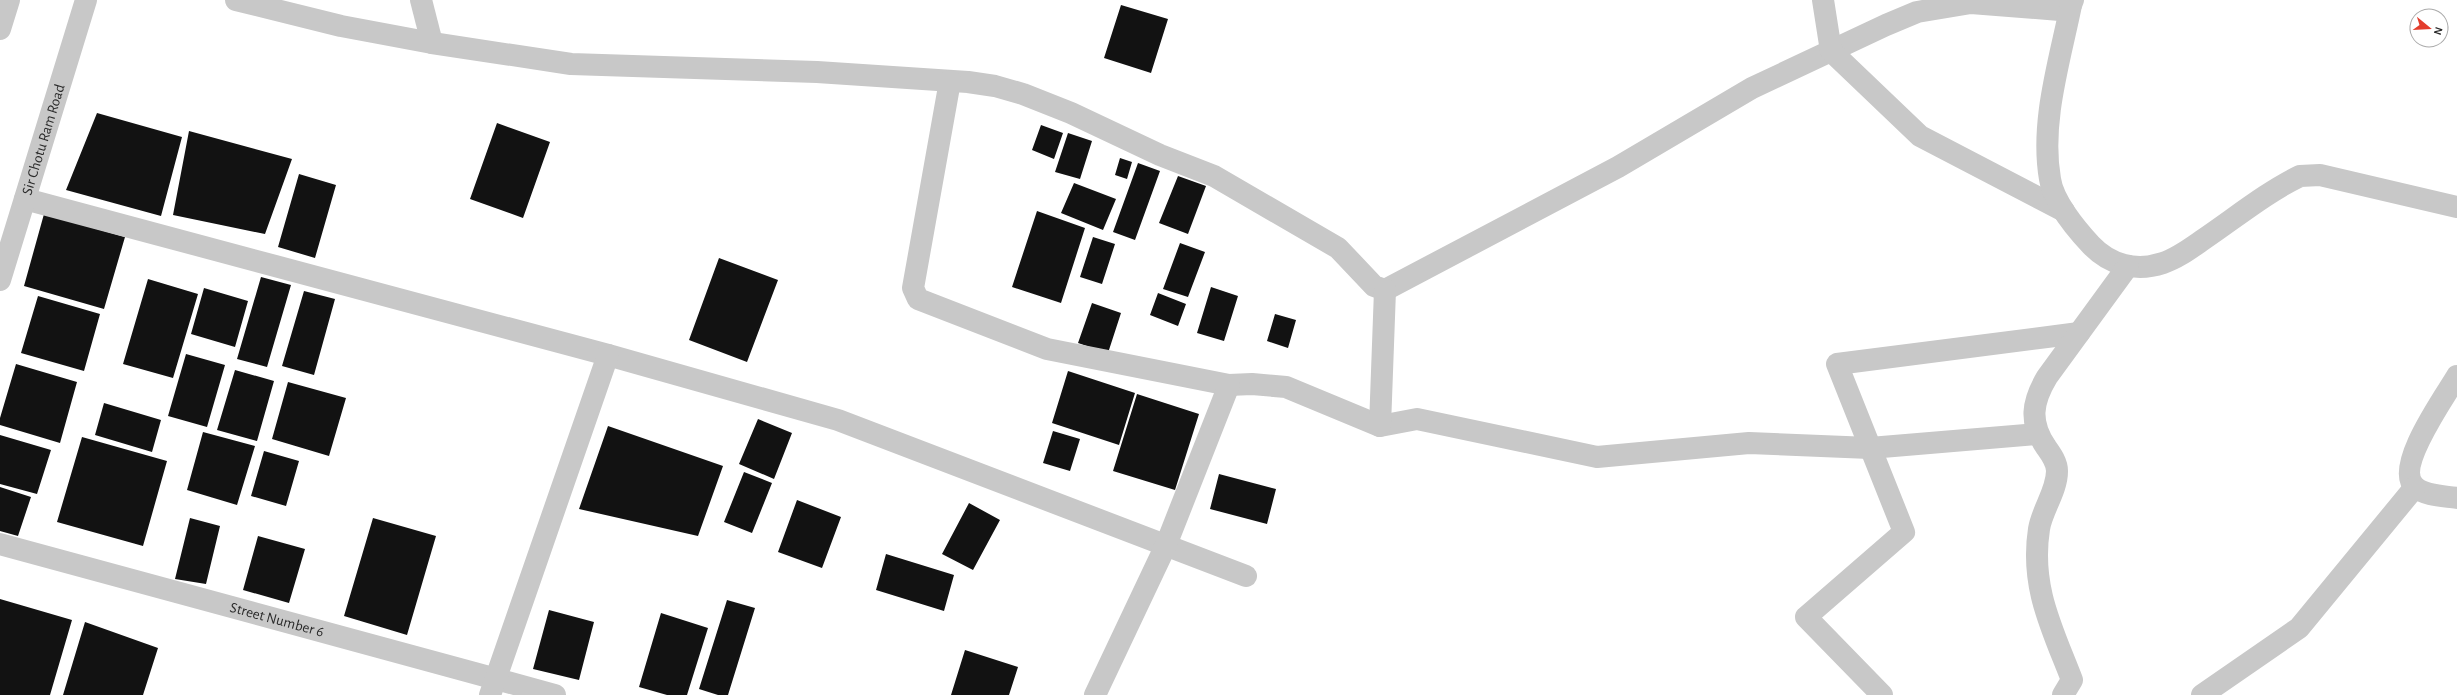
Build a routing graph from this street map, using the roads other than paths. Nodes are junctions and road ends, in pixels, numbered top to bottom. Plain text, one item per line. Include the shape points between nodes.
1 (9, 0) edge
2 (86, 0) edge
3 (236, 0) edge
4 (421, 0) edge
5 (1823, 0) edge
6 (2072, 3) edge
7 (0, 29) edge
8 (432, 43) junction
9 (1831, 51) junction
10 (950, 81) junction
11 (25, 199) junction
12 (2457, 207) edge
13 (2064, 211) junction
14 (2128, 266) junction
15 (0, 280) edge
16 (1385, 290) junction
17 (2079, 333) junction
18 (608, 354) junction
19 (2457, 376) edge
20 (1229, 385) junction
21 (1380, 426) junction
22 (2037, 434) junction
23 (1870, 448) junction
24 (2415, 487) junction
25 (2457, 498) edge
26 (0, 544) edge
27 (1166, 546) junction
28 (1246, 576) dead end
29 (493, 687) edge
30 (554, 695) edge
31 (1095, 695) edge
32 (1882, 695) edge
33 (2063, 695) edge
34 (2202, 695) edge

1 - 7 street
2 - 11 street, Sir Chotu Ram Road
3 - 8 street via 341,26
4 - 8 street
5 - 9 street
6 - 9 street via 2060,10 1971,3 1943,6 1917,12 1892,22
6 - 13 street via 2050,115 2049,141 2050,180
8 - 10 street via 571,64 817,72
9 - 13 street via 1920,136
9 - 16 street via 1752,88 1618,167
10 - 16 street via 995,86 1022,94 1214,176 1338,248 1374,286
10 - 20 street via 913,288 918,299 1046,349
11 - 15 street, Sir Chotu Ram Road
11 - 18 street
12 - 14 street via 2320,175 2300,176 2176,258 2142,267
13 - 14 street via 2100,254
14 - 17 street
16 - 21 street
17 - 22 street via 2039,390 2034,419
17 - 23 street via 1837,364
18 - 27 street via 838,420
18 - 29 street
19 - 24 street via 2420,438 2410,464 2411,481
20 - 21 street via 1286,387
20 - 27 street
21 - 23 street via 1417,419 1597,457 1749,443
22 - 23 street
22 - 33 street via 2052,456 2057,472 2039,529 2037,574 2041,601 2072,680
23 - 32 street via 1904,532 1806,617
24 - 25 street via 2426,492
24 - 34 street via 2299,628
26 - 29 street, Street Number 6
27 - 28 street
27 - 31 street
29 - 30 street, Street Number 6

